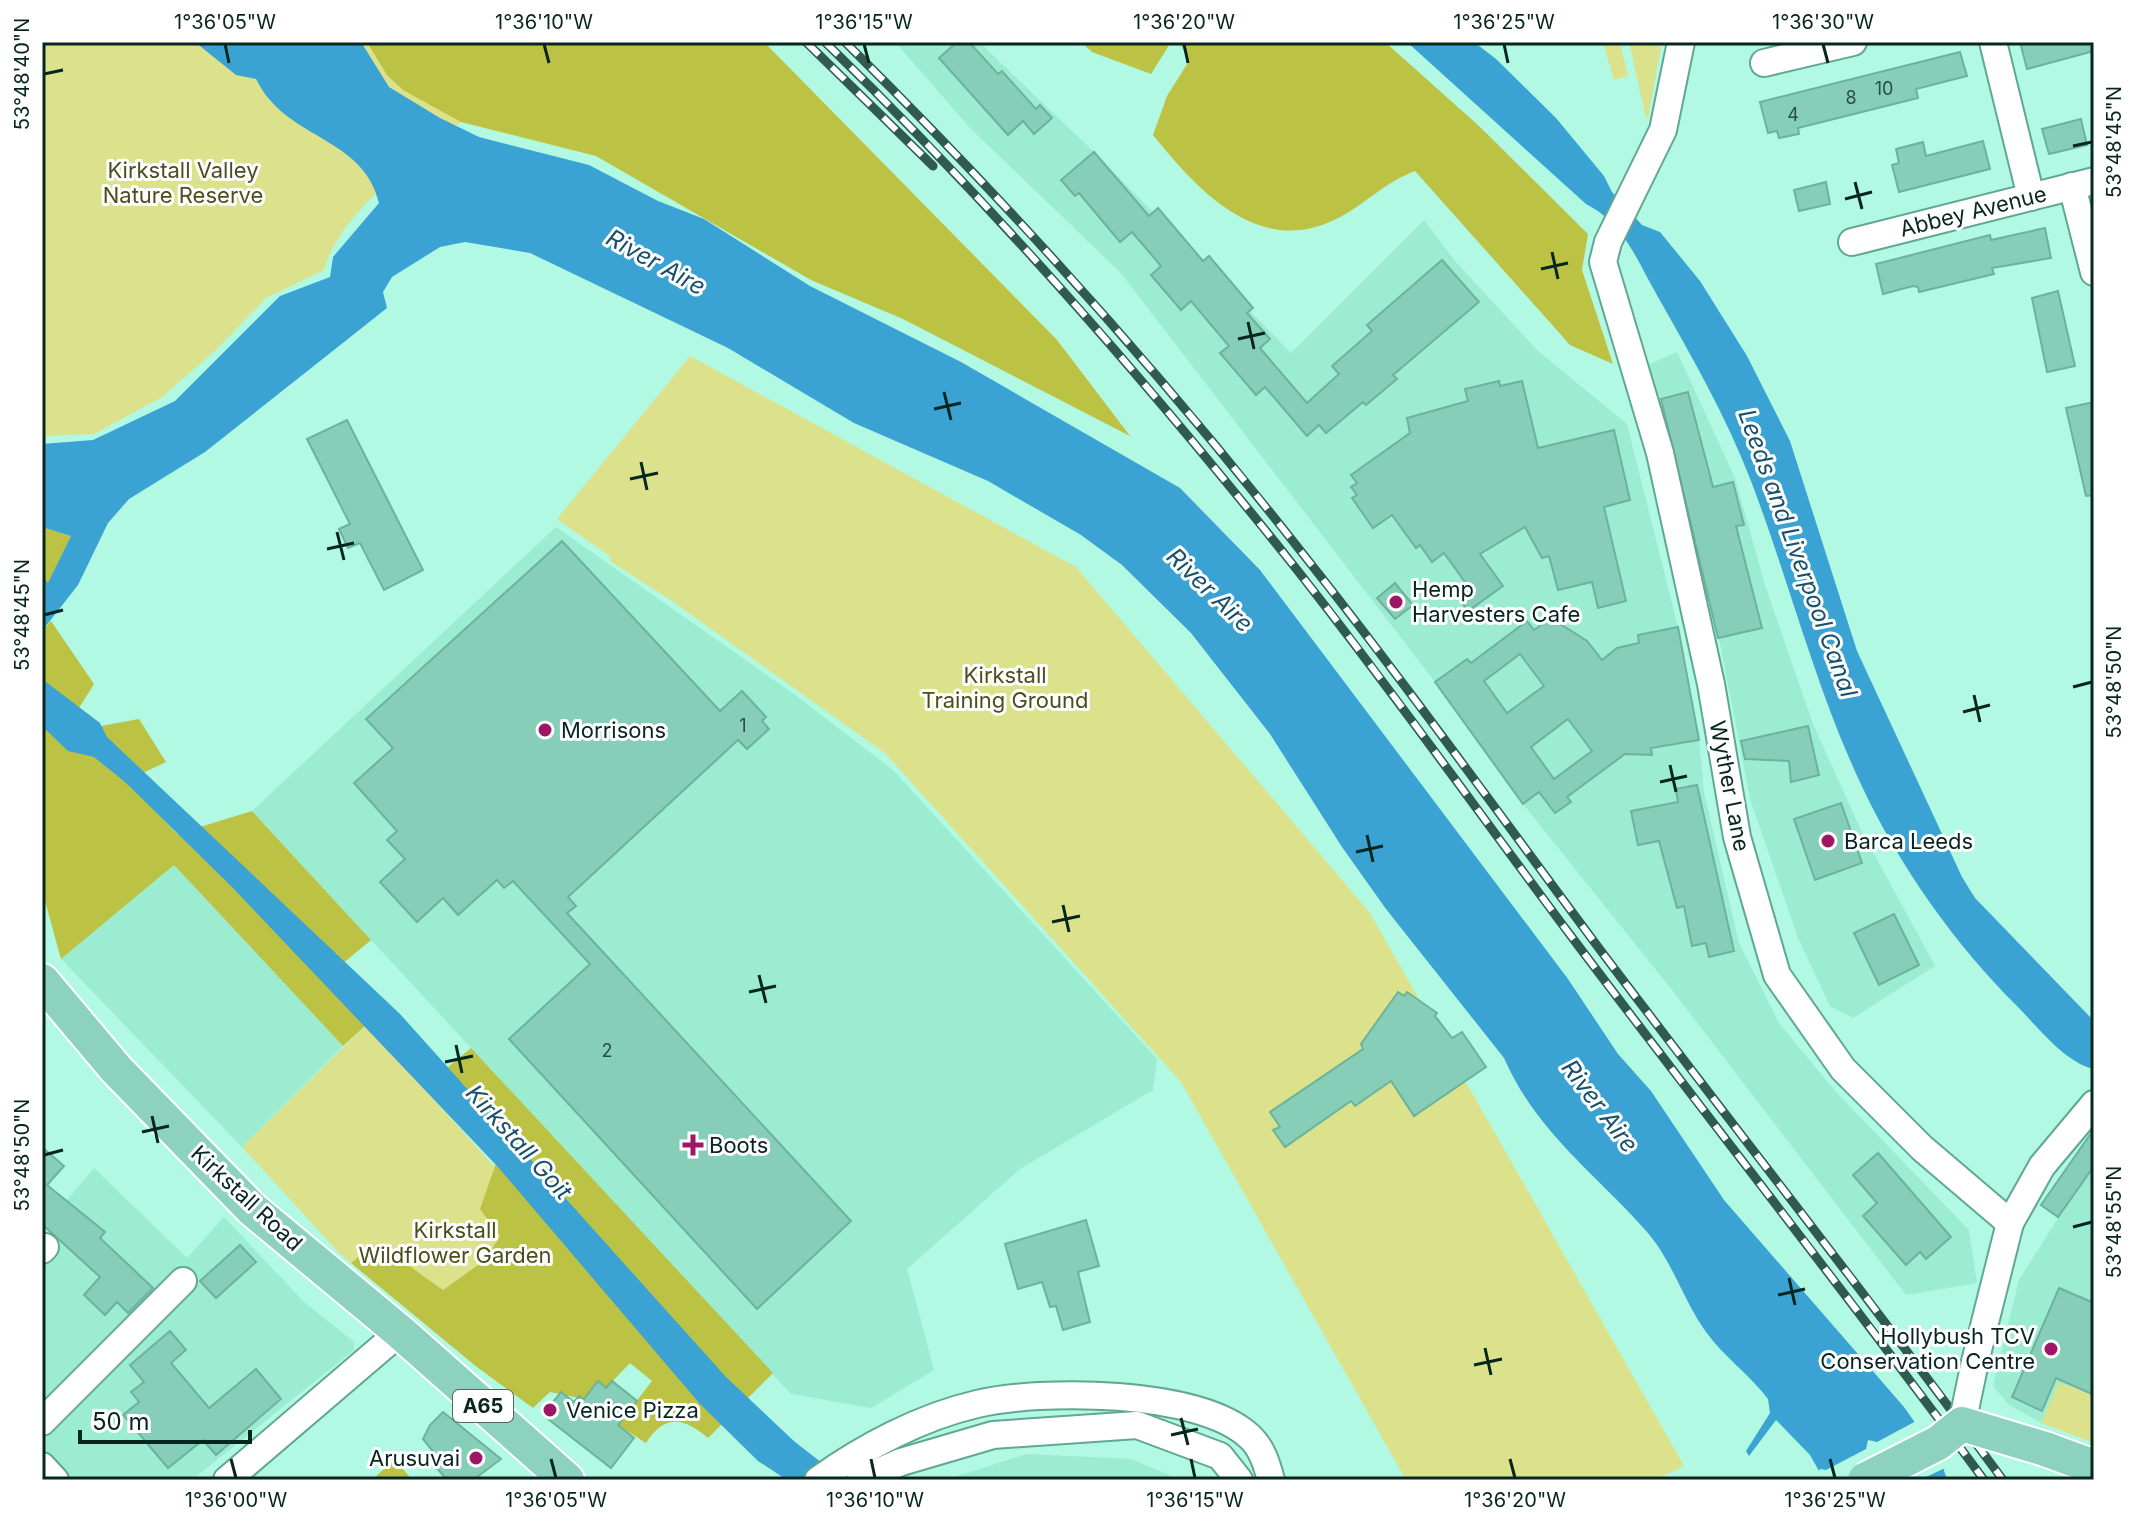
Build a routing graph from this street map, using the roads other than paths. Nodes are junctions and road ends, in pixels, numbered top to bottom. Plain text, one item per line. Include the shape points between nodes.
1 (1681, 42) edge
2 (1853, 42) edge
3 (1993, 42) edge
4 (1764, 63) dead end
5 (2083, 184) edge
6 (2031, 197) junction
7 (1852, 242) dead end
8 (2094, 272) edge
9 (42, 981) edge
10 (2094, 1104) edge
11 (2010, 1223) junction
12 (183, 1281) dead end
13 (400, 1332) junction
14 (1171, 1403) junction
15 (42, 1422) edge
16 (1962, 1424) junction
17 (1161, 1431) junction
18 (42, 1466) edge
19 (2094, 1467) edge
20 (853, 1475) edge
21 (238, 1477) edge
22 (55, 1480) edge
23 (567, 1480) edge
24 (818, 1480) edge
25 (1239, 1480) edge
26 (1271, 1480) edge
27 (1865, 1480) edge

1 - 11 street, Wyther Lane via 1663,130 1603,262 1660,453 1711,684 1737,837 1777,975 1843,1069 1922,1148
2 - 4 street
3 - 6 street
5 - 6 street, Abbey Avenue
5 - 8 street
6 - 7 street, Abbey Avenue
9 - 13 main road, Kirkstall Road / A65 via 116,1069 252,1209
10 - 11 street via 2042,1166
11 - 16 street, bridge
12 - 15 street
13 - 21 street
13 - 23 main road, A65
14 - 17 street
14 - 20 street via 1086,1394 979,1403 934,1417
14 - 26 street via 1227,1422 1249,1436 1262,1453
16 - 19 main road, bridge
16 - 27 main road, bridge via 1938,1443
17 - 20 street via 1137,1425 993,1435
17 - 25 street via 1220,1456
18 - 22 street
20 - 24 street

